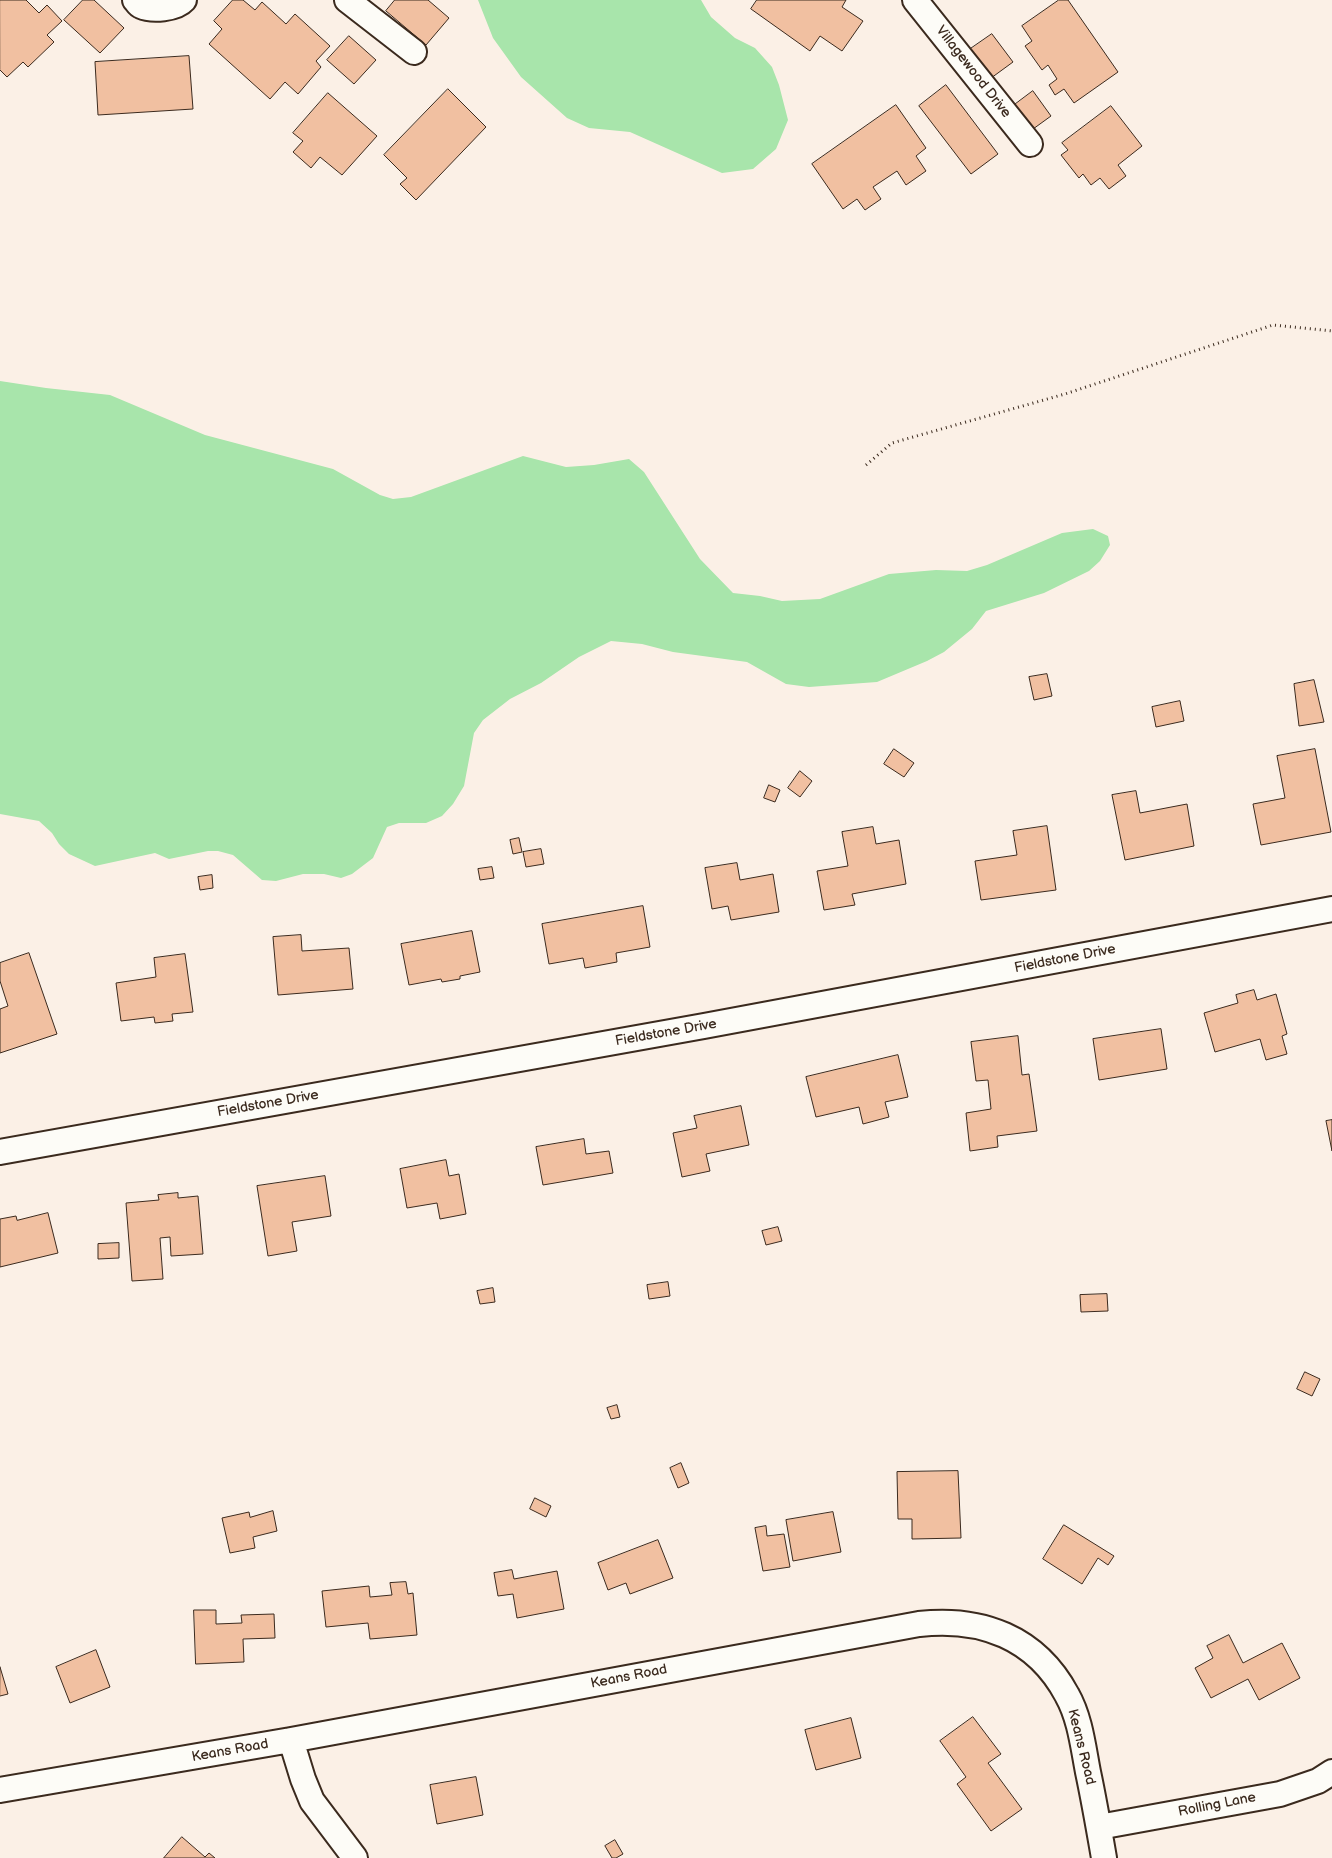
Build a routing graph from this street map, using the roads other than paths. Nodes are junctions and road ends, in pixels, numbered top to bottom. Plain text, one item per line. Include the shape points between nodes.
1 (134, 0) edge
2 (184, 0) edge
3 (347, 0) edge
4 (915, 0) edge
5 (414, 52) dead end
6 (1030, 144) dead end
7 (1332, 909) edge
8 (0, 1152) edge
9 (292, 1740) junction
10 (1332, 1772) edge
11 (0, 1790) edge
12 (1099, 1827) junction
13 (355, 1858) edge
14 (1104, 1858) edge

1 - 2 street via 140,6 161,9 181,4
3 - 5 street
4 - 6 street, Villagewood Drive
7 - 8 street, Fieldstone Drive
9 - 11 street, Keans Road
9 - 12 street, Keans Road via 919,1624 962,1622 984,1627 1024,1646 1056,1676 1076,1715 1082,1736
9 - 13 street via 312,1801
10 - 12 street, Rolling Lane via 1318,1781 1280,1794
12 - 14 street, Keans Road

